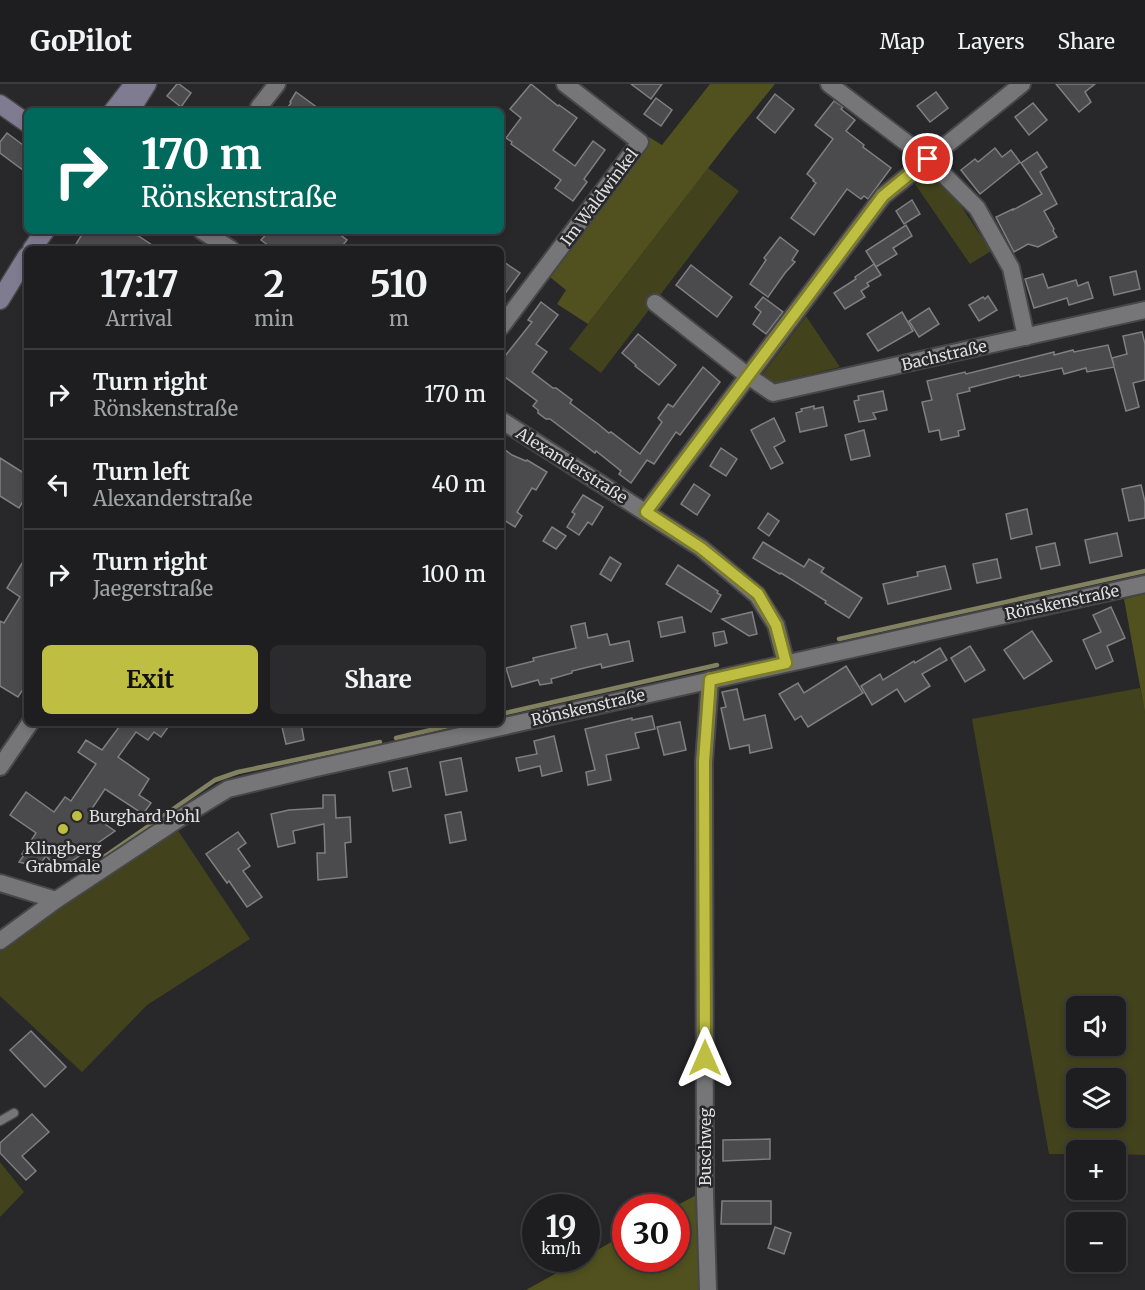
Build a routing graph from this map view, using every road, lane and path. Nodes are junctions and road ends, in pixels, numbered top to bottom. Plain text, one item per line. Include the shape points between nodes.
1 (134, 84) edge
2 (147, 84) edge
3 (277, 84) edge
4 (565, 84) edge
5 (830, 84) edge
6 (1022, 84) edge
7 (0, 104) edge
8 (259, 107) dead end
9 (115, 108) edge
10 (132, 108) edge
11 (24, 121) edge
12 (928, 159) junction
13 (207, 234) edge
14 (226, 246) edge
15 (24, 261) edge
16 (0, 300) edge
17 (655, 303) dead end
18 (1145, 310) edge
19 (504, 323) edge
20 (1026, 337) junction
21 (748, 376) junction
22 (504, 422) edge
23 (646, 512) junction
24 (1145, 584) edge
25 (786, 663) junction
26 (710, 680) junction
27 (28, 726) edge
28 (0, 767) edge
29 (0, 883) edge
30 (56, 900) junction
31 (0, 941) edge
32 (14, 1113) dead end
33 (0, 1121) edge
34 (708, 1290) edge

1 - 9 street
2 - 10 street
3 - 8 street
4 - 19 street, Im Waldwinkel via 640,142
5 - 12 street
6 - 12 street
7 - 11 street
12 - 20 street via 977,208 1011,268
12 - 21 street via 883,196
13 - 14 street
15 - 16 street
17 - 21 street, Bachstraße
18 - 20 street, Bachstraße
20 - 21 street, Bachstraße via 773,393
21 - 23 street
22 - 23 street, Alexanderstraße
23 - 25 street, Alexanderstraße via 701,548 758,594 776,625
24 - 25 street, Rönskenstraße
25 - 26 street, Rönskenstraße
26 - 30 street, Rönskenstraße via 228,789
26 - 34 street, Buschweg via 704,762
27 - 28 street
29 - 30 street
30 - 31 street, Rönskenstraße
32 - 33 lane

